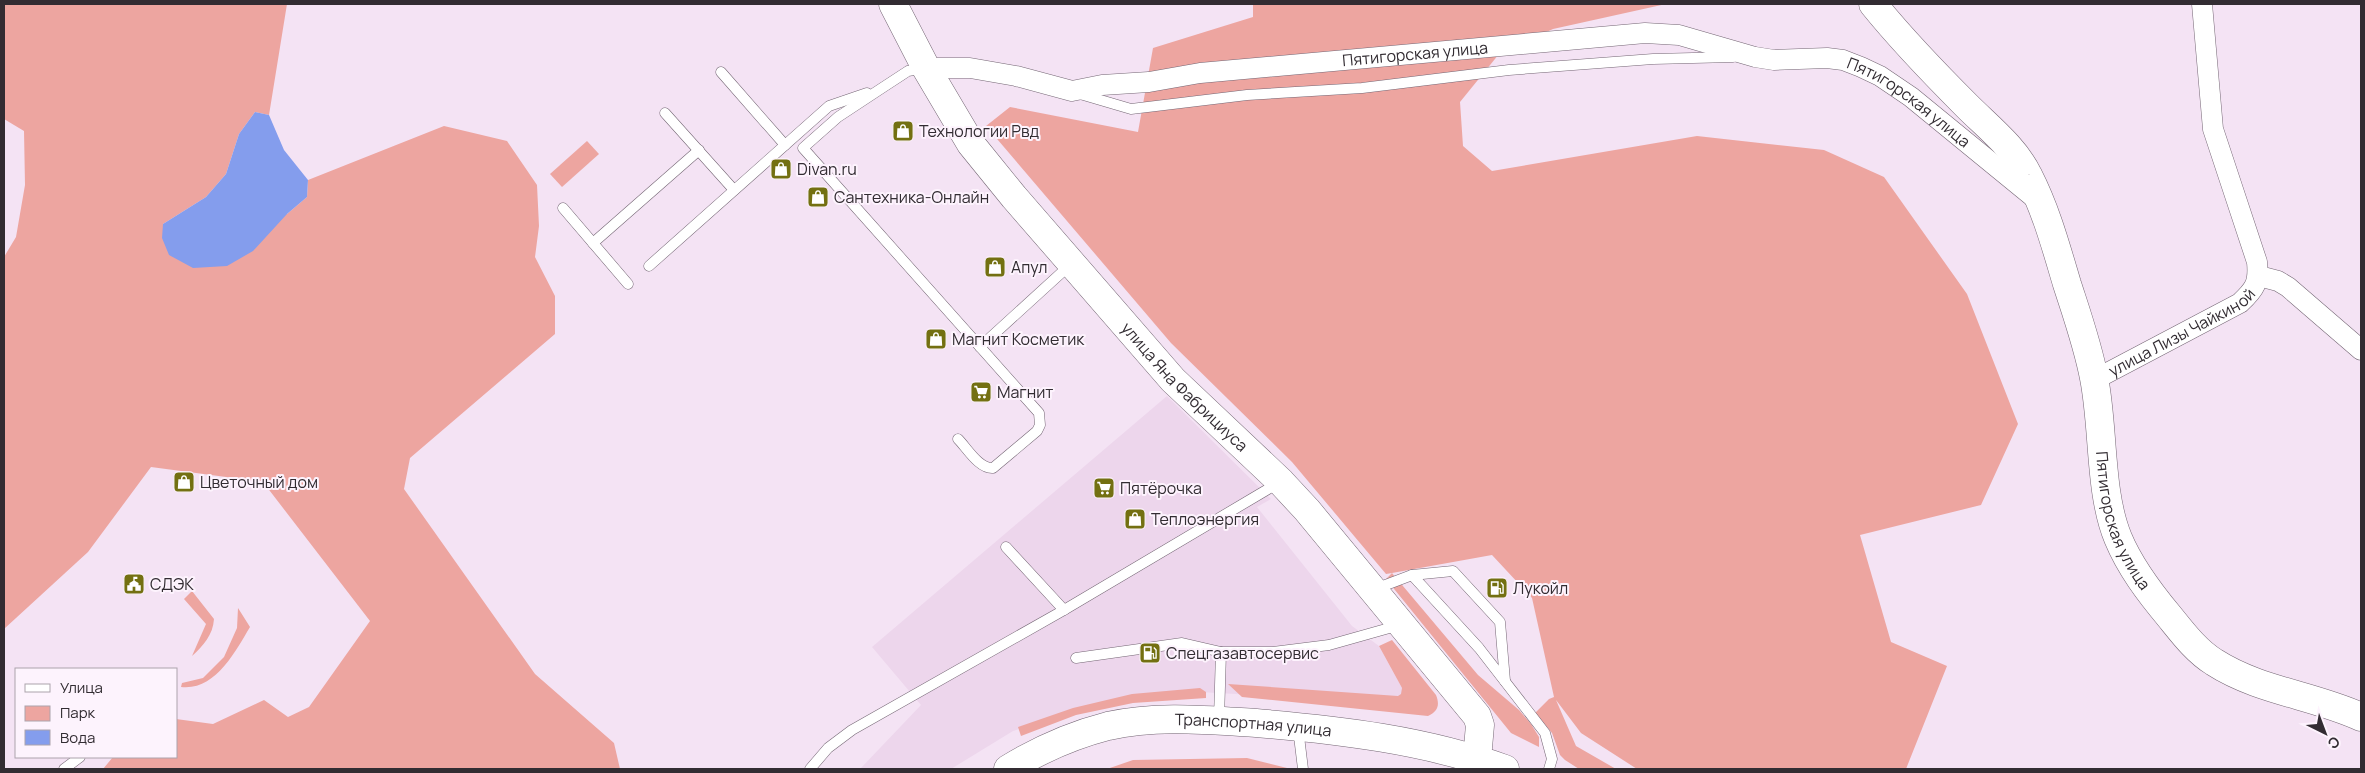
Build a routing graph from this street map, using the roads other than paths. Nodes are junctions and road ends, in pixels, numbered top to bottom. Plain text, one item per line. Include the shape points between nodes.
1 (893, 4) edge
2 (1873, 4) edge
3 (2202, 4) edge
4 (1755, 57) junction
5 (926, 68) junction
6 (721, 72) dead end
7 (882, 88) junction
8 (1072, 91) junction
9 (665, 113) dead end
10 (785, 145) junction
11 (698, 150) junction
12 (734, 190) junction
13 (2041, 203) junction
14 (563, 208) dead end
15 (593, 243) junction
16 (1072, 264) junction
17 (649, 266) dead end
18 (2258, 276) junction
19 (628, 284) dead end
20 (980, 347) junction
21 (2361, 350) edge
22 (2094, 380) junction
23 (958, 438) dead end
24 (1280, 482) junction
25 (1006, 547) dead end
26 (1412, 574) junction
27 (1372, 590) junction
28 (1064, 610) junction
29 (1401, 624) junction
30 (1221, 652) junction
31 (1076, 658) dead end
32 (1505, 682) junction
33 (2361, 717) edge
34 (1219, 720) junction
35 (1298, 727) junction
36 (79, 758) edge
37 (1477, 759) junction
38 (64, 769) edge
39 (810, 769) edge
40 (1008, 769) edge
41 (1303, 769) edge
42 (1505, 769) edge
43 (1549, 769) edge

1 - 5 main road, улица Яна Фабрициуса
2 - 13 main road, Пятигорская улица via 2020,161
3 - 18 street, улица Лизы Чайкиной via 2212,129 2257,262
4 - 8 lane, Пятигорская улица via 1678,58 1509,70 1362,88 1247,95 1131,109
4 - 8 street, Пятигорская улица via 1679,35 1645,33 1200,73
4 - 13 street, Пятигорская улица via 1843,60 1880,76 1918,102
5 - 7 lane via 908,71
5 - 8 street, Пятигорская улица via 970,68
5 - 16 main road, улица Яна Фабрициуса via 971,144
6 - 10 lane
7 - 10 lane via 828,106
7 - 20 lane via 838,117 803,148
9 - 11 lane
10 - 12 lane
11 - 12 lane
11 - 15 lane
12 - 17 lane
13 - 22 main road, Пятигорская улица
14 - 15 lane
15 - 19 lane
16 - 20 lane
16 - 24 main road, улица Яна Фабрициуса via 1173,380
18 - 21 street, улица Лизы Чайкиной via 2278,281 2293,291
18 - 22 street, улица Лизы Чайкиной via 2253,292 2240,303
20 - 23 lane via 1039,413 1040,425 993,468 982,465
22 - 33 main road, Пятигорская улица via 2106,482 2118,536 2132,567 2154,599 2212,661 2270,688
24 - 27 main road, улица Яна Фабрициуса
24 - 28 lane
25 - 28 lane
26 - 27 lane
26 - 32 lane
26 - 32 lane via 1454,571 1500,622
27 - 29 main road, улица Яна Фабрициуса
28 - 39 lane via 852,730 828,748
29 - 30 lane via 1329,645 1273,652
29 - 37 main road, улица Яна Фабрициуса via 1477,716 1480,725
30 - 31 lane via 1182,644
30 - 34 lane
32 - 43 lane via 1545,733 1552,759
34 - 35 main road, Транспортная улица
34 - 40 main road, Транспортная улица via 1166,719 1109,726 1066,739
35 - 37 main road, Транспортная улица via 1420,746
35 - 41 lane
36 - 38 lane
37 - 42 main road, Транспортная улица

